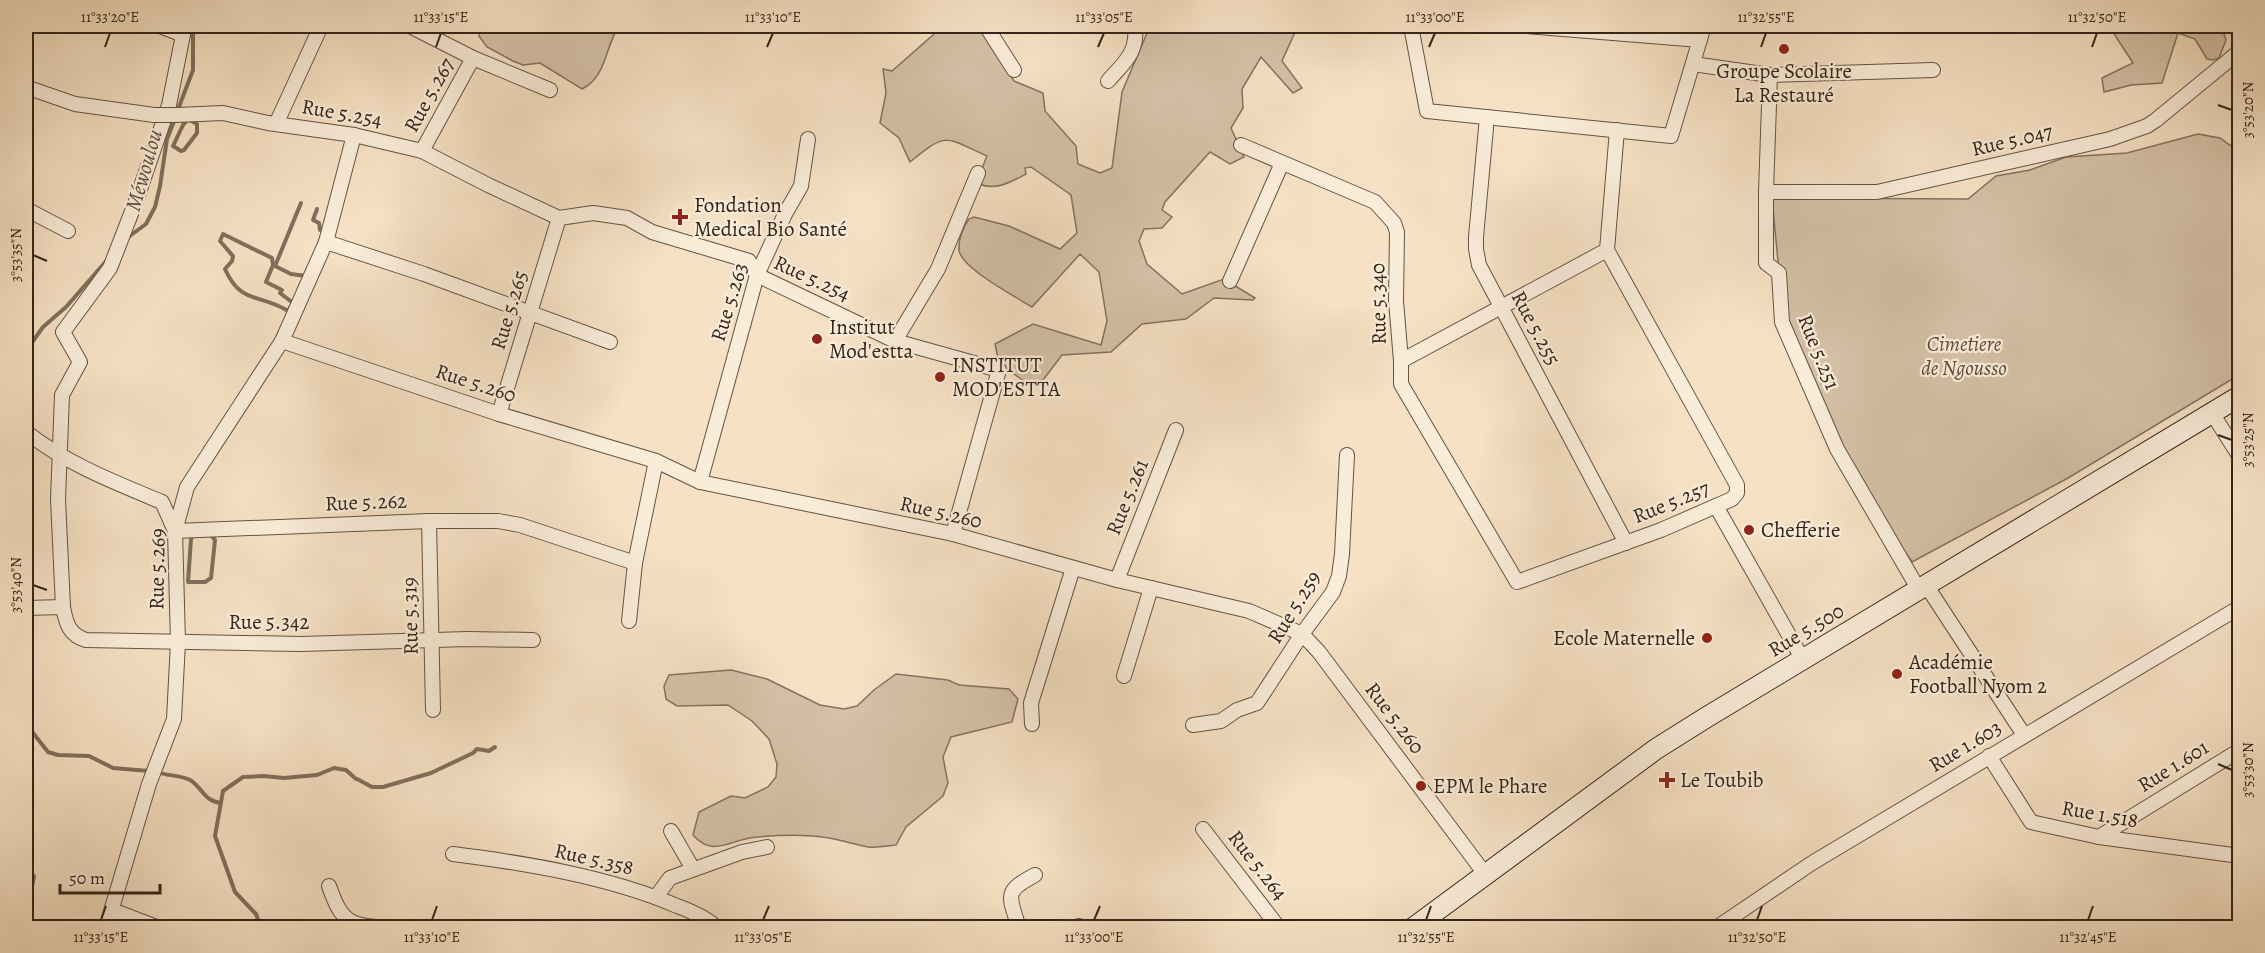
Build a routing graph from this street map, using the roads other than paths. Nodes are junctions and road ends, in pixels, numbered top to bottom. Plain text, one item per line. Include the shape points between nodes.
1 (160, 26) edge
2 (321, 26) edge
3 (410, 26) edge
4 (986, 26) edge
5 (1135, 26) edge
6 (1411, 26) edge
7 (1526, 26) edge
8 (1704, 26) edge
9 (1700, 40) junction
10 (2240, 51) edge
11 (473, 58) junction
12 (1693, 64) junction
13 (1014, 70) dead end
14 (1933, 70) dead end
15 (1770, 75) junction
16 (1108, 81) dead end
17 (26, 87) edge
18 (550, 90) dead end
19 (1486, 117) junction
20 (277, 122) junction
21 (1617, 130) junction
22 (354, 135) junction
23 (808, 140) dead end
24 (1240, 145) dead end
25 (422, 151) junction
26 (1282, 163) junction
27 (978, 173) dead end
28 (1766, 192) junction
29 (26, 209) edge
30 (559, 218) junction
31 (68, 231) dead end
32 (326, 242) junction
33 (1606, 250) junction
34 (757, 275) junction
35 (1230, 281) dead end
36 (1501, 307) junction
37 (530, 314) junction
38 (282, 341) junction
39 (895, 341) junction
40 (610, 342) dead end
41 (1401, 361) junction
42 (2240, 396) edge
43 (2212, 413) junction
44 (499, 414) junction
45 (1176, 430) dead end
46 (26, 432) edge
47 (59, 455) junction
48 (1347, 455) dead end
49 (2240, 457) edge
50 (656, 461) junction
51 (700, 483) junction
52 (1716, 506) junction
53 (429, 521) junction
54 (175, 531) junction
55 (952, 534) junction
56 (1626, 543) junction
57 (635, 563) junction
58 (1073, 568) junction
59 (1117, 580) junction
60 (1922, 587) junction
61 (1151, 588) junction
62 (63, 607) junction
63 (2240, 607) edge
64 (26, 608) edge
65 (629, 621) dead end
66 (1302, 634) junction
67 (432, 640) junction
68 (533, 640) dead end
69 (178, 642) junction
70 (1803, 660) junction
71 (1124, 676) dead end
72 (433, 710) dead end
73 (1032, 724) dead end
74 (1193, 725) dead end
75 (2024, 735) junction
76 (2240, 750) edge
77 (1989, 756) junction
78 (1203, 829) dead end
79 (671, 831) dead end
80 (2099, 837) junction
81 (766, 847) dead end
82 (453, 854) dead end
83 (2240, 856) edge
84 (693, 869) junction
85 (1485, 874) junction
86 (1035, 875) dead end
87 (329, 886) dead end
88 (656, 897) junction
89 (111, 910) junction
90 (106, 927) edge
91 (159, 927) edge
92 (387, 927) edge
93 (717, 927) edge
94 (1019, 927) edge
95 (1279, 927) edge
96 (1413, 927) edge
97 (1716, 927) edge

1 - 47 street via 183,35 169,105 110,268 63,332 80,362 62,395
2 - 20 street
3 - 11 street, Rue 5.267
4 - 13 street
5 - 16 street via 1132,52
6 - 19 street via 1427,111
7 - 9 street
8 - 9 street
9 - 12 street
10 - 28 street, Rue 5.047 via 2156,120 2110,139 1877,192
11 - 18 street
11 - 25 street, Rue 5.267
12 - 15 street
12 - 21 street via 1671,136
14 - 15 street
15 - 28 street, Rue 5.251
17 - 20 street, Rue 5.254, bridge via 75,104 154,115 223,113
19 - 21 street
19 - 36 street, Rue 5.255 via 1476,249 1479,265
20 - 22 street, Rue 5.254
21 - 33 street
22 - 25 street, Rue 5.254
22 - 32 street, Rue 5.269
23 - 34 street, Rue 5.263 via 801,186
24 - 26 street, Rue 5.340
25 - 30 street, Rue 5.254
26 - 35 street
26 - 41 street, Rue 5.340 via 1375,202 1394,223
27 - 39 street via 938,269
28 - 60 street, Rue 5.251 via 1766,264 1779,273 1782,322 1844,463
29 - 31 street
30 - 34 street, Rue 5.254 via 593,213 627,218 652,232 749,261
30 - 37 street, Rue 5.265
32 - 37 street
32 - 38 street, Rue 5.269
33 - 36 street, Rue 5.340
33 - 52 street, Rue 5.257 via 1737,485 1732,499
34 - 39 street, Rue 5.254
34 - 51 street, Rue 5.263
36 - 41 street, Rue 5.340
36 - 56 street, Rue 5.255
37 - 40 street
37 - 44 street, Rue 5.265
38 - 44 street, Rue 5.260
38 - 54 street, Rue 5.269 via 187,487
39 - 55 street, Rue 5.254 via 999,370
41 - 56 street, Rue 5.257 via 1401,384 1516,582
42 - 43 main road, Rue 5.500
43 - 49 street
43 - 60 main road, Rue 5.500
44 - 50 street, Rue 5.260
45 - 59 street, Rue 5.261
46 - 47 street
47 - 54 street via 162,502
47 - 62 street
48 - 66 street, Rue 5.259 via 1339,576 1334,592
50 - 51 street, Rue 5.260
50 - 57 street
51 - 55 street, Rue 5.260
52 - 56 street, Rue 5.257
52 - 70 street
53 - 54 street, Rue 5.262
53 - 57 street, Rue 5.262 via 510,522
53 - 67 street, Rue 5.319
54 - 69 street, Rue 5.269
55 - 58 street, Rue 5.260
57 - 65 street
58 - 59 street, Rue 5.260
58 - 73 street via 1031,703
59 - 61 street, Rue 5.260
60 - 70 main road, Rue 5.500
60 - 75 street
61 - 66 street, Rue 5.260 via 1249,610
61 - 71 street
62 - 64 street
62 - 69 street, Rue 5.342 via 66,622 77,637 86,640
63 - 75 street, Rue 1.603
66 - 74 street, Rue 5.259 via 1257,703 1221,721
66 - 85 street, Rue 5.260
67 - 68 street, Rue 5.342
67 - 69 street, Rue 5.342
67 - 72 street, Rue 5.319
69 - 89 street, Rue 5.269 via 174,719 149,784
70 - 85 main road, Rue 5.500 via 1656,749
75 - 77 street, Rue 1.603
76 - 80 street, Rue 1.601
77 - 80 street, Rue 1.518 via 2031,822
77 - 97 street, Rue 1.603 via 1812,863
78 - 95 street, Rue 5.264
79 - 84 street
80 - 83 street, Rue 1.518
81 - 84 street
82 - 88 street, Rue 5.358 via 567,872
84 - 88 street via 670,878
85 - 96 main road, Rue 5.500
86 - 94 street via 1016,885 1011,893
87 - 92 street via 340,913 349,921
88 - 93 street, Rue 5.358
89 - 90 street, Rue 5.269
89 - 91 street

